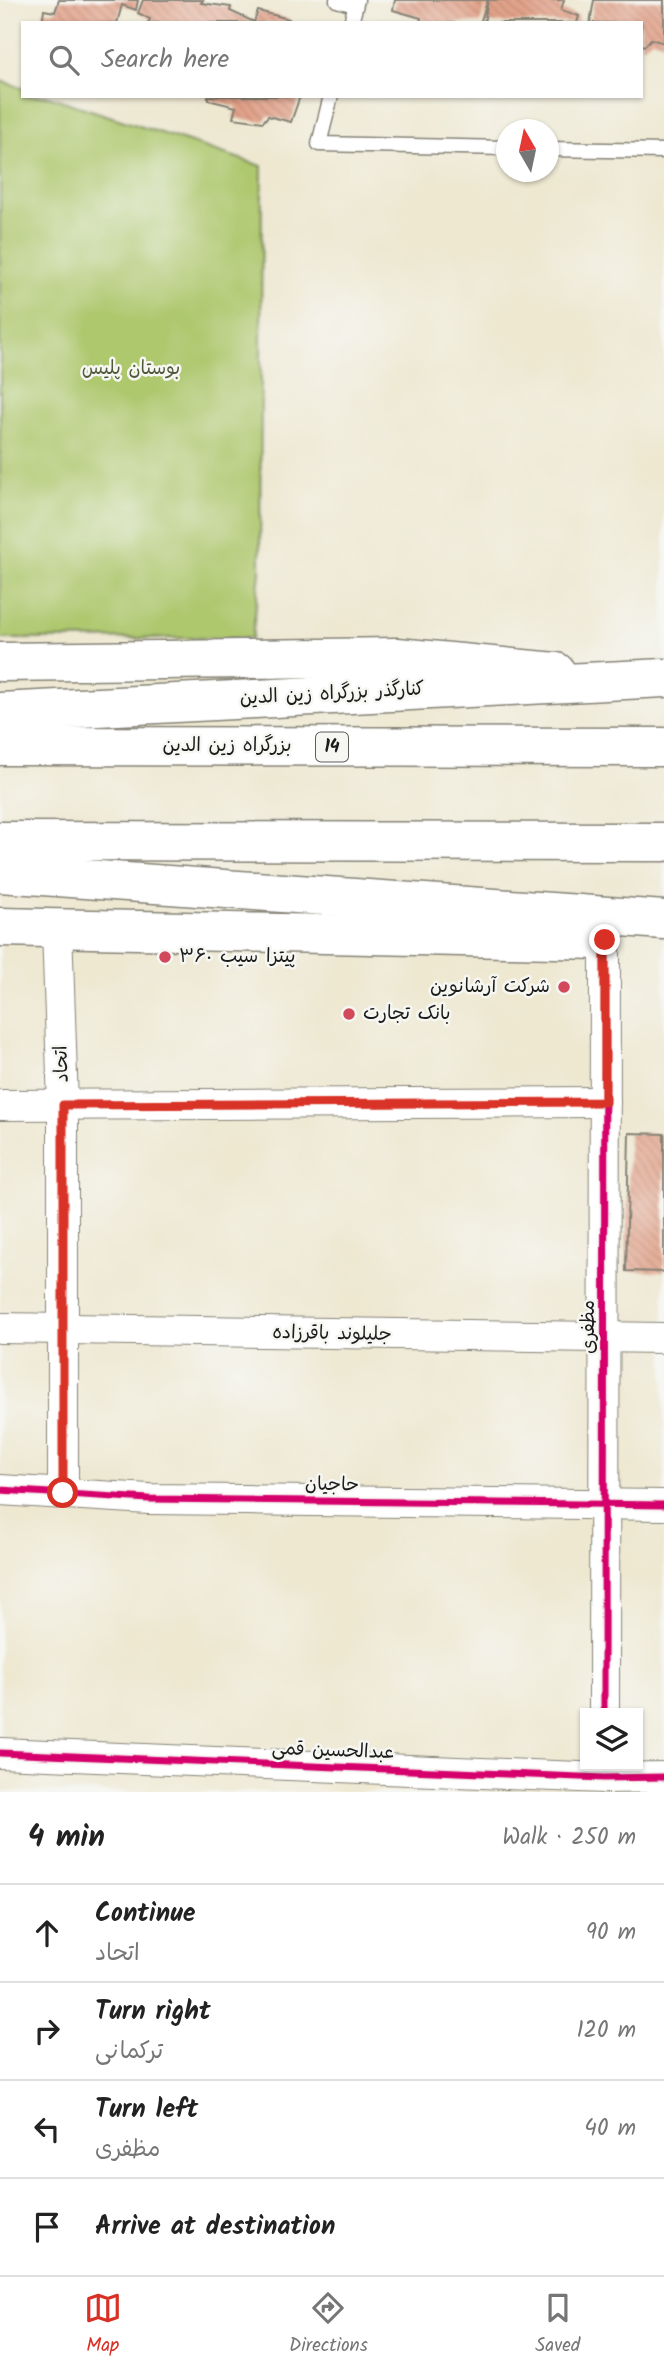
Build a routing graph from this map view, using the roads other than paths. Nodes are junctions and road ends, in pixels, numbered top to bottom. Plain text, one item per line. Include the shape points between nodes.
1 (337, 0) edge
2 (356, 3) edge
3 (352, 21) edge
4 (330, 98) edge
5 (496, 148) edge
6 (559, 149) edge
7 (664, 151) edge
8 (0, 663) edge
9 (624, 678) junction
10 (664, 678) edge
11 (0, 712) edge
12 (0, 746) edge
13 (664, 747) edge
14 (0, 841) edge
15 (664, 842) edge
16 (0, 873) edge
17 (664, 920) edge
18 (0, 927) edge
19 (57, 928) junction
20 (605, 940) junction
21 (664, 941) edge
22 (605, 1102) junction
23 (0, 1105) edge
24 (63, 1105) junction
25 (0, 1328) edge
26 (65, 1329) junction
27 (605, 1338) junction
28 (664, 1338) edge
29 (0, 1490) edge
30 (63, 1493) junction
31 (604, 1504) junction
32 (664, 1505) edge
33 (604, 1708) edge
34 (0, 1752) edge
35 (664, 1777) edge
36 (604, 1779) edge

1 - 2 lane
2 - 3 lane
4 - 5 lane via 319,144
6 - 7 lane
8 - 9 main road via 397,657
9 - 10 main road, کنارگذر بزرگراه زین الدین
9 - 11 main road, کنارگذر بزرگراه زین الدین
12 - 13 main road, بزرگراه زین الدین / 14
14 - 15 main road
16 - 17 main road
18 - 19 main road
19 - 20 main road
19 - 24 street, اتحاد
20 - 21 main road
20 - 22 street, مظفری
22 - 24 street
22 - 27 street, مظفری
23 - 24 street
24 - 26 street, اتحاد
25 - 26 street, جلیلوند باقرزاده
26 - 27 street, جلیلوند باقرزاده
26 - 30 street, اتحاد
27 - 28 street, جلیلوند باقرزاده
27 - 31 street, مظفری
29 - 30 street, حاجیان
30 - 31 street, حاجیان via 149,1499
31 - 32 street, حاجیان
31 - 33 street, مظفری
34 - 36 street, عبدالحسین قمی
35 - 36 street, عبدالحسین قمی

